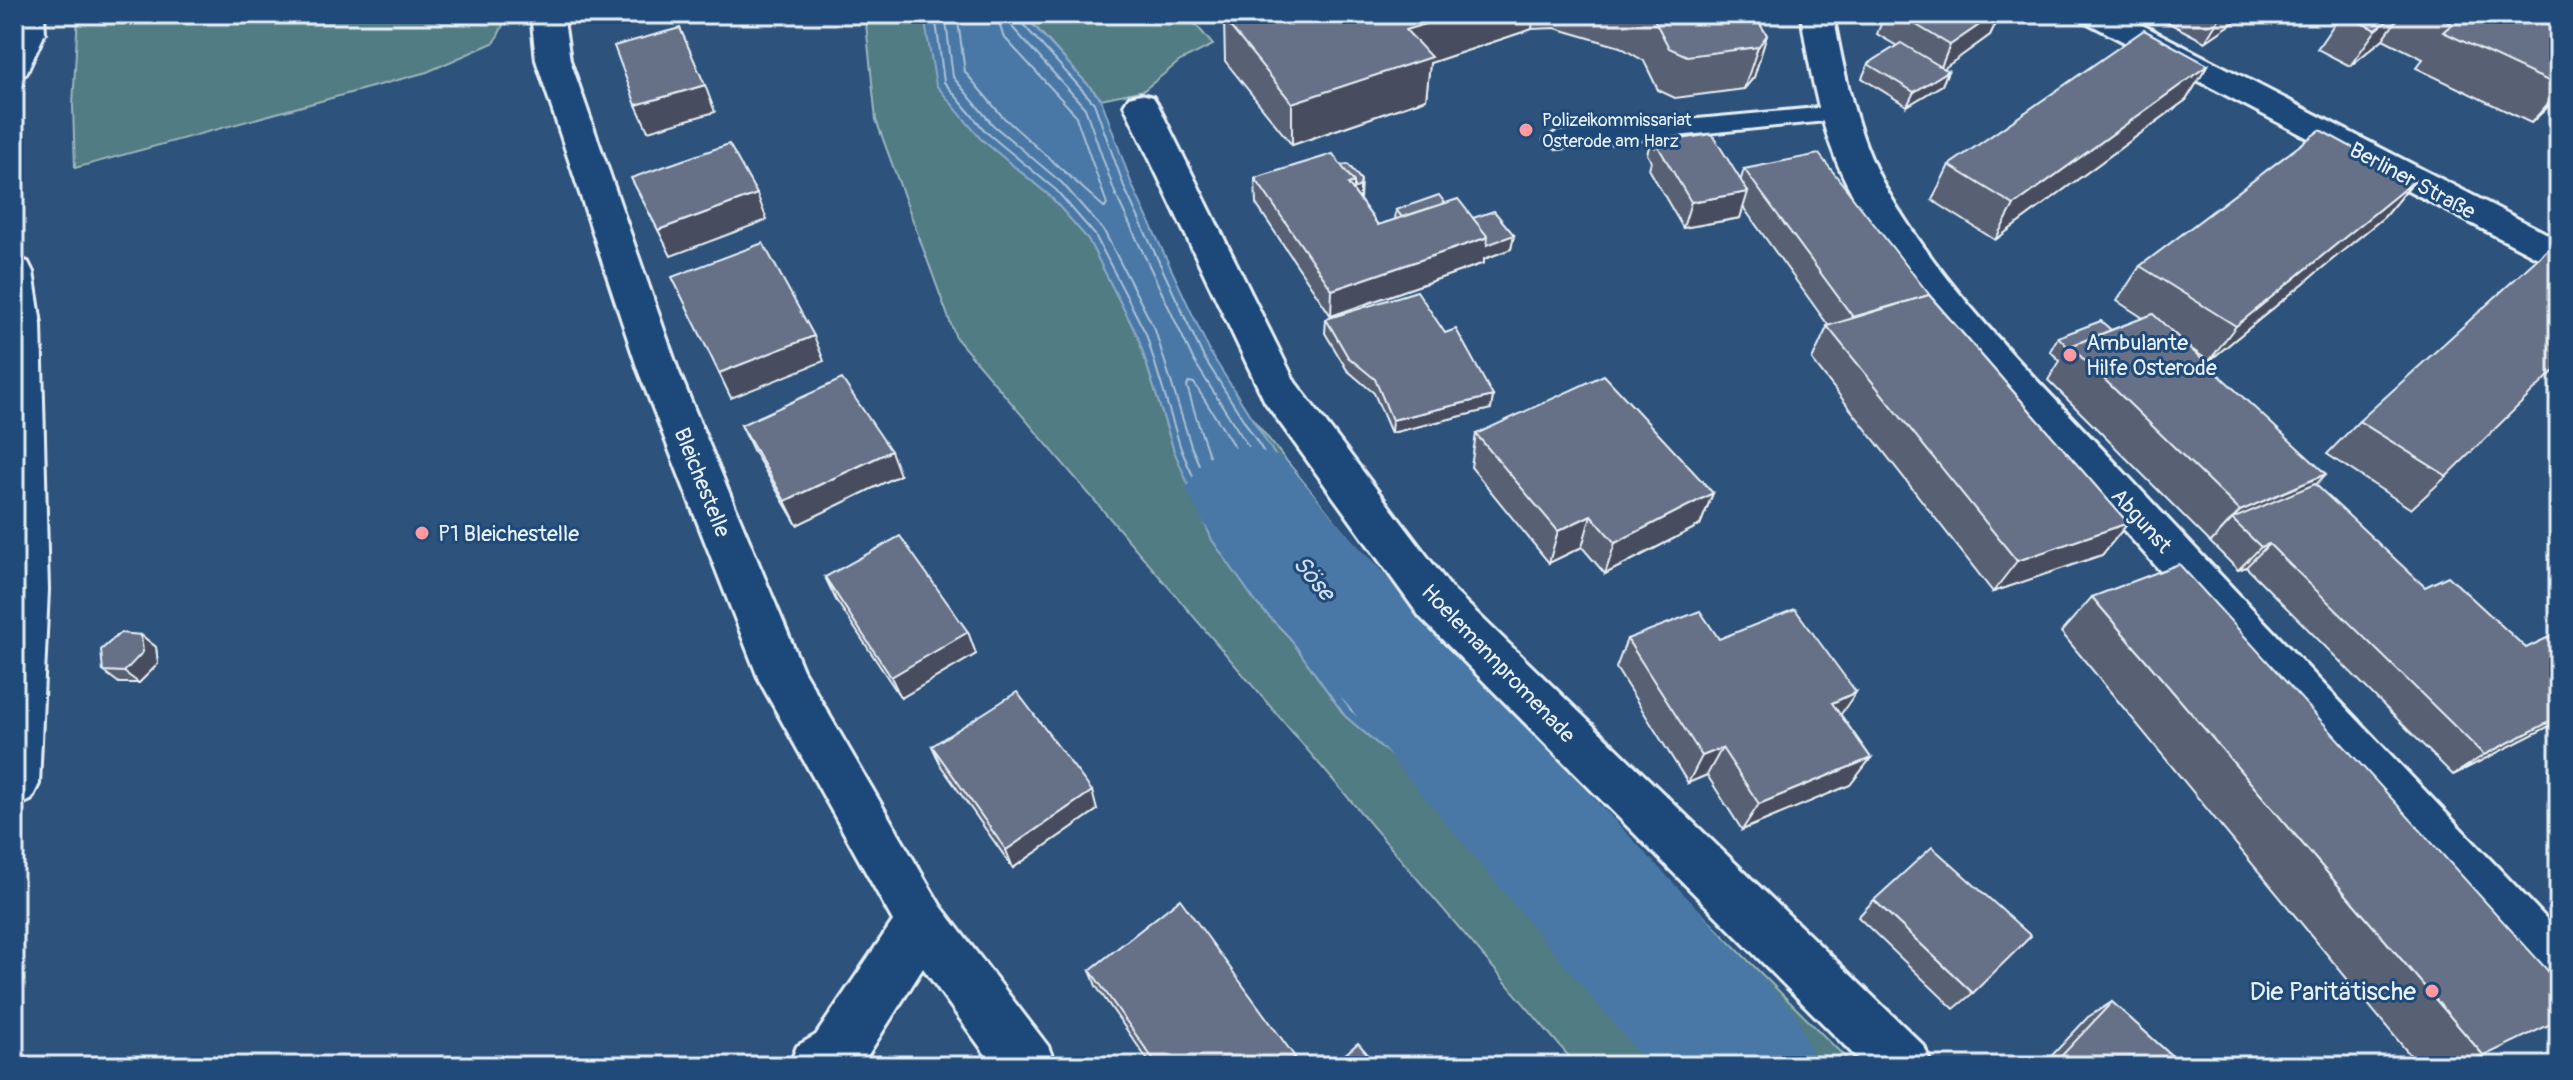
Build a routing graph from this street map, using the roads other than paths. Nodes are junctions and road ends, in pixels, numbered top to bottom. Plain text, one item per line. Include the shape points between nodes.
1 (28, 14) edge
2 (547, 14) edge
3 (1817, 14) edge
4 (2096, 14) edge
5 (14, 67) edge
6 (1141, 105) dead end
7 (1838, 114) junction
8 (1557, 140) dead end
9 (2559, 256) edge
10 (14, 272) edge
11 (19, 593) edge
12 (14, 777) edge
13 (922, 923) junction
14 (2559, 971) edge
15 (817, 1066) edge
16 (1028, 1066) edge
17 (1904, 1066) edge

1 - 5 street via 28,33
2 - 13 street, Bleichestelle via 553,60 658,370 783,680
3 - 7 street, Abgunst
4 - 9 street, Berliner Straße
6 - 17 street, Hoelemannpromenade via 1279,391 1436,603
7 - 8 lane
7 - 14 street, Abgunst via 1868,189 1952,307
10 - 11 street via 21,324
11 - 12 street
13 - 15 street via 836,1055
13 - 16 street, Bleichestelle

